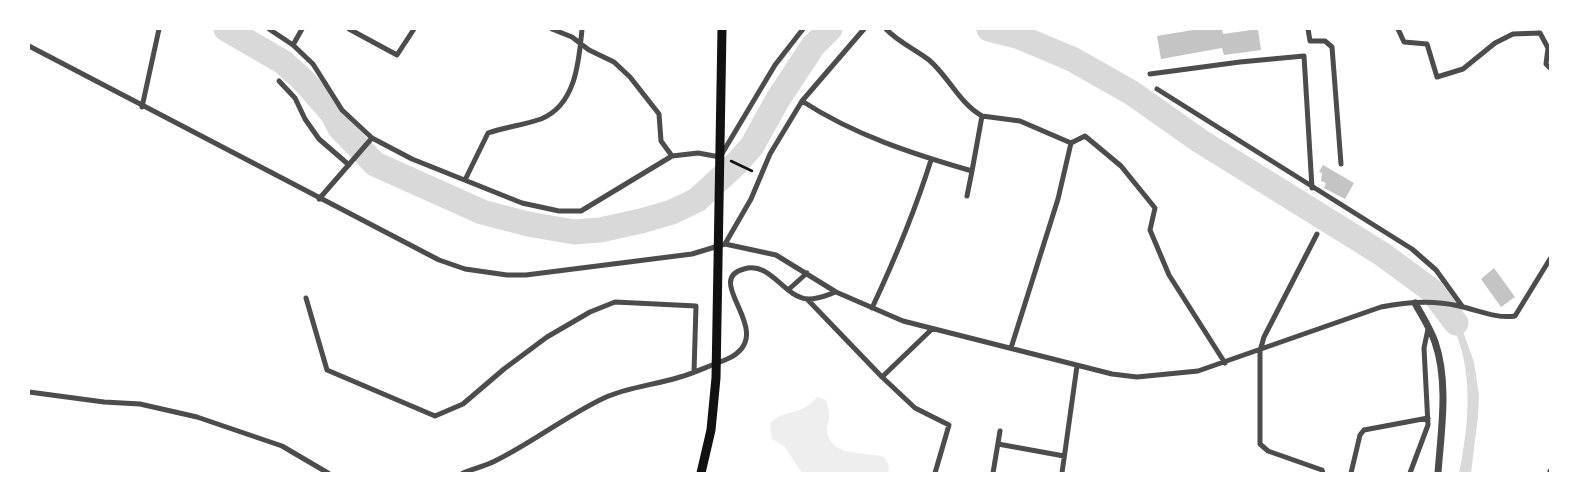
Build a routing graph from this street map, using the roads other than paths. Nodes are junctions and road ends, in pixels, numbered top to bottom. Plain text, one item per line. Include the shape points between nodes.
1 (158, 29) edge
2 (269, 29) edge
3 (302, 29) edge
4 (349, 29) edge
5 (414, 29) edge
6 (552, 29) edge
7 (582, 29) edge
8 (722, 29) edge
9 (803, 29) edge
10 (864, 29) edge
11 (886, 29) edge
12 (1308, 29) edge
13 (1398, 29) edge
14 (580, 43) junction
15 (292, 45) junction
16 (29, 46) edge
17 (1550, 68) edge
18 (1150, 74) dead end
19 (280, 82) dead end
20 (1156, 89) dead end
21 (802, 101) junction
22 (142, 107) junction
23 (982, 116) junction
24 (370, 140) junction
25 (1071, 144) junction
26 (672, 156) junction
27 (931, 160) junction
28 (350, 164) junction
29 (1341, 164) dead end
30 (972, 171) junction
31 (465, 180) junction
32 (1312, 188) junction
33 (967, 196) dead end
34 (319, 199) junction
35 (1317, 234) dead end
36 (725, 244) junction
37 (1549, 262) edge
38 (807, 273) junction
39 (788, 290) junction
40 (836, 292) junction
41 (306, 298) dead end
42 (807, 299) junction
43 (1418, 303) junction
44 (1460, 306) junction
45 (872, 308) junction
46 (932, 329) junction
47 (1428, 329) junction
48 (1011, 348) junction
49 (1260, 351) junction
50 (1225, 363) junction
51 (1077, 366) junction
52 (694, 372) junction
53 (882, 377) junction
54 (29, 392) edge
55 (1428, 418) junction
56 (1000, 430) dead end
57 (998, 444) junction
58 (1064, 456) junction
59 (328, 473) edge
60 (463, 473) edge
61 (701, 473) edge
62 (935, 473) edge
63 (993, 473) edge
64 (1062, 473) edge
65 (1323, 473) edge
66 (1351, 473) edge
67 (1410, 473) edge
68 (1438, 473) edge

1 - 22 street
2 - 15 street
3 - 15 street
4 - 5 street via 398,55
6 - 14 street
7 - 14 street
8 - 61 main road via 716,378 711,430
9 - 26 street via 775,65 720,157 698,153
10 - 21 street
11 - 23 street via 929,60 945,75 962,100
12 - 29 street via 1310,42 1325,41 1332,47
13 - 17 street via 1404,42 1427,44 1437,77 1463,69 1495,43 1513,34 1540,33 1548,48 1546,64
14 - 26 street via 614,62 645,95 659,114 661,141
14 - 31 street via 572,86 558,106 542,118 488,133
15 - 24 street via 313,64 342,110
16 - 22 street
18 - 32 street via 1304,56
19 - 28 street via 295,98 319,139
20 - 32 street
21 - 27 street via 857,132
21 - 36 street via 770,154 752,198
22 - 34 street
23 - 25 street via 1020,121
23 - 30 street
24 - 28 street
24 - 31 street
25 - 48 street via 1058,199
25 - 50 street via 1084,136 1121,166 1155,208 1150,230 1169,275
26 - 31 street via 581,211 559,211 522,203
27 - 30 street
27 - 45 street via 912,217
28 - 34 street
30 - 33 street
32 - 44 street via 1412,249 1436,270
34 - 36 street via 439,260 465,269 507,275 526,276 608,266 692,254
35 - 49 street
36 - 38 street via 776,255
37 - 44 street via 1515,316 1506,318
38 - 39 street
38 - 40 street
39 - 42 street
39 - 52 street via 762,269 743,269 734,275 731,292 748,326 744,346 734,356
40 - 42 street
40 - 45 street
41 - 52 street via 328,370 435,416 463,404 547,337 614,302 696,306
42 - 53 street
43 - 44 street
43 - 47 street
43 - 49 street via 1381,307
45 - 46 street
46 - 48 street
46 - 53 street
47 - 55 street via 1424,348
47 - 68 street via 1435,341 1443,390
48 - 51 street
49 - 50 street
49 - 65 street via 1260,444 1268,451
50 - 51 street via 1198,371 1137,377
51 - 58 street
52 - 60 street via 604,398 494,462
53 - 62 street via 915,408 949,426
54 - 59 street via 140,404 197,417 282,446
55 - 66 street via 1364,430 1360,434
55 - 67 street
56 - 57 street
57 - 58 street
57 - 63 street
58 - 64 street

